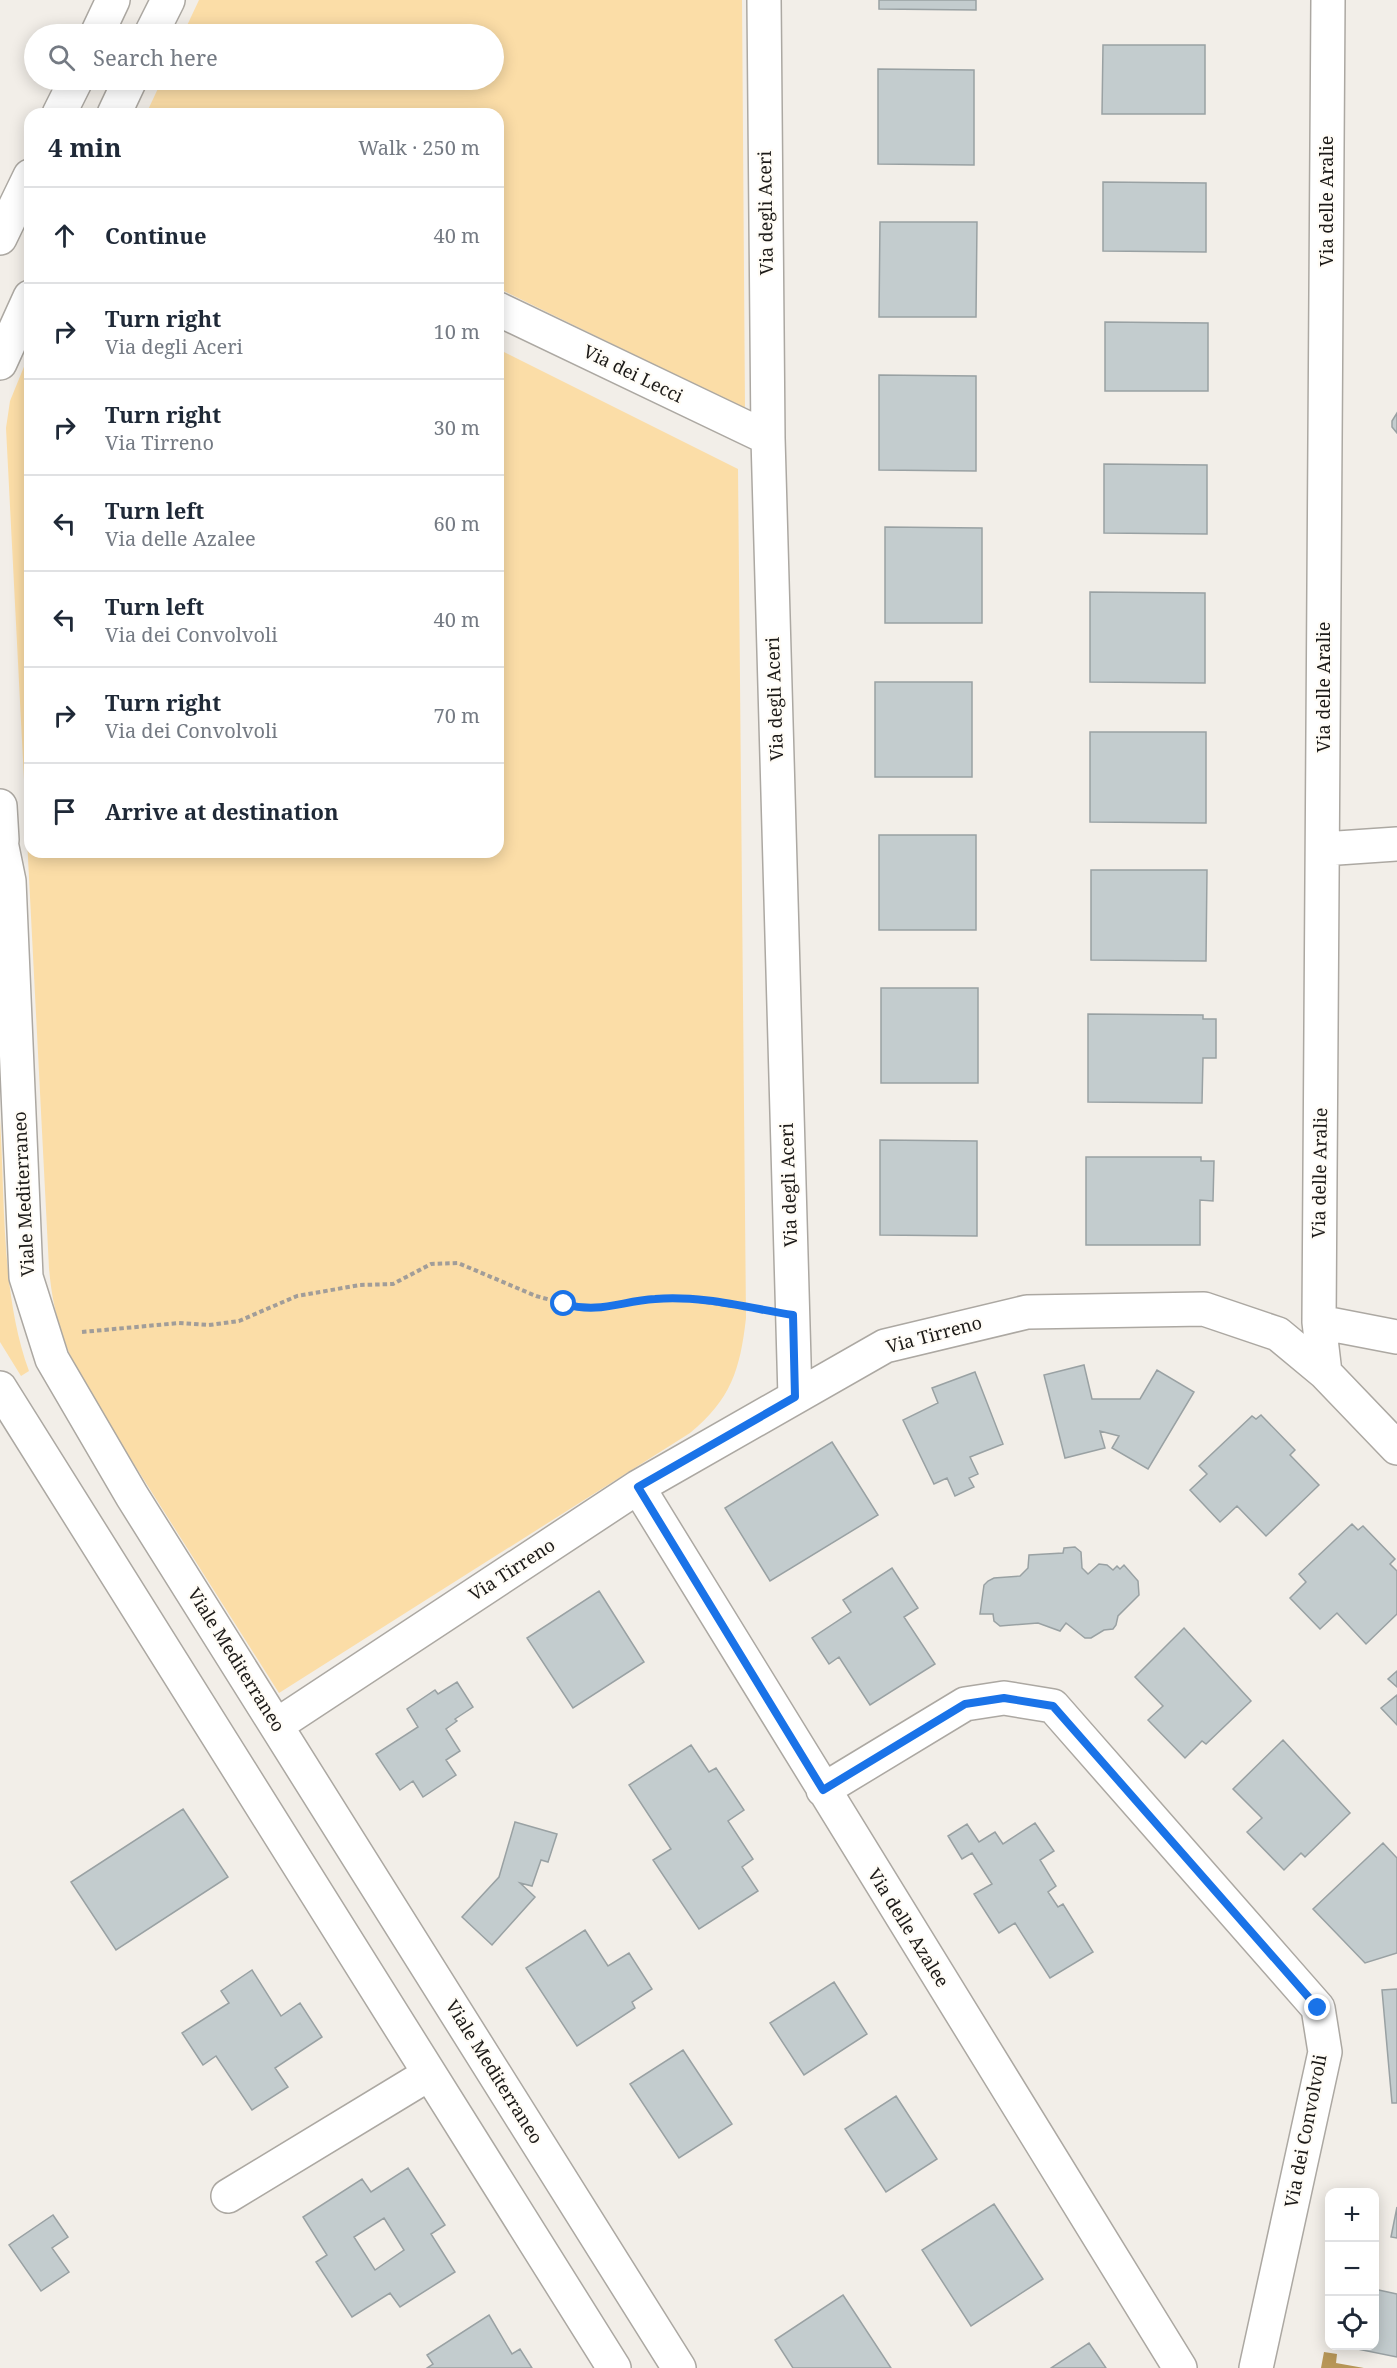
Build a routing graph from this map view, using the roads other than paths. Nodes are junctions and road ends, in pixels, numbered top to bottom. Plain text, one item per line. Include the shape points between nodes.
1 (113, 0) edge
2 (168, 0) edge
3 (764, 0) edge
4 (1328, 0) edge
5 (102, 24) edge
6 (156, 24) edge
7 (71, 90) edge
8 (125, 90) edge
9 (62, 108) edge
10 (117, 108) edge
11 (24, 188) edge
12 (0, 238) edge
13 (24, 310) edge
14 (504, 312) edge
15 (0, 363) edge
16 (768, 438) junction
17 (0, 806) edge
18 (1, 839) edge
19 (1397, 844) edge
20 (1323, 849) junction
21 (9, 881) junction
22 (0, 925) edge
23 (1319, 1322) junction
24 (1397, 1337) edge
25 (1325, 1373) junction
26 (0, 1388) edge
27 (795, 1397) junction
28 (1397, 1448) edge
29 (638, 1487) junction
30 (277, 1725) junction
31 (823, 1790) junction
32 (429, 2074) junction
33 (228, 2196) dead end
34 (614, 2368) edge
35 (679, 2368) edge
36 (1180, 2368) edge
37 (1256, 2368) edge

1 - 5 street
2 - 6 street
3 - 16 street, Via degli Aceri
4 - 20 street, Via delle Aralie
7 - 9 street
8 - 10 street
11 - 12 street
13 - 15 street
14 - 16 street, Via dei Lecci
16 - 27 street, Via degli Aceri
17 - 18 street
18 - 21 street
19 - 20 street
20 - 23 street, Via delle Aralie
21 - 22 street
21 - 30 street, Viale Mediterraneo via 26,1277 47,1344 93,1430
23 - 24 street
23 - 25 street, Via delle Aralie
25 - 27 street, Via Tirreno via 1278,1334 1204,1309 1027,1312 885,1346
25 - 28 street, Via Tirreno
26 - 32 street
27 - 29 street, Via Tirreno
29 - 30 street, Via Tirreno
29 - 31 street, Via delle Azalee
30 - 35 street, Viale Mediterraneo
31 - 36 street, Via delle Azalee
31 - 37 street, Via dei Convolvoli via 965,1704 1004,1698 1053,1706 1318,2008 1325,2052
32 - 33 street
32 - 34 street

